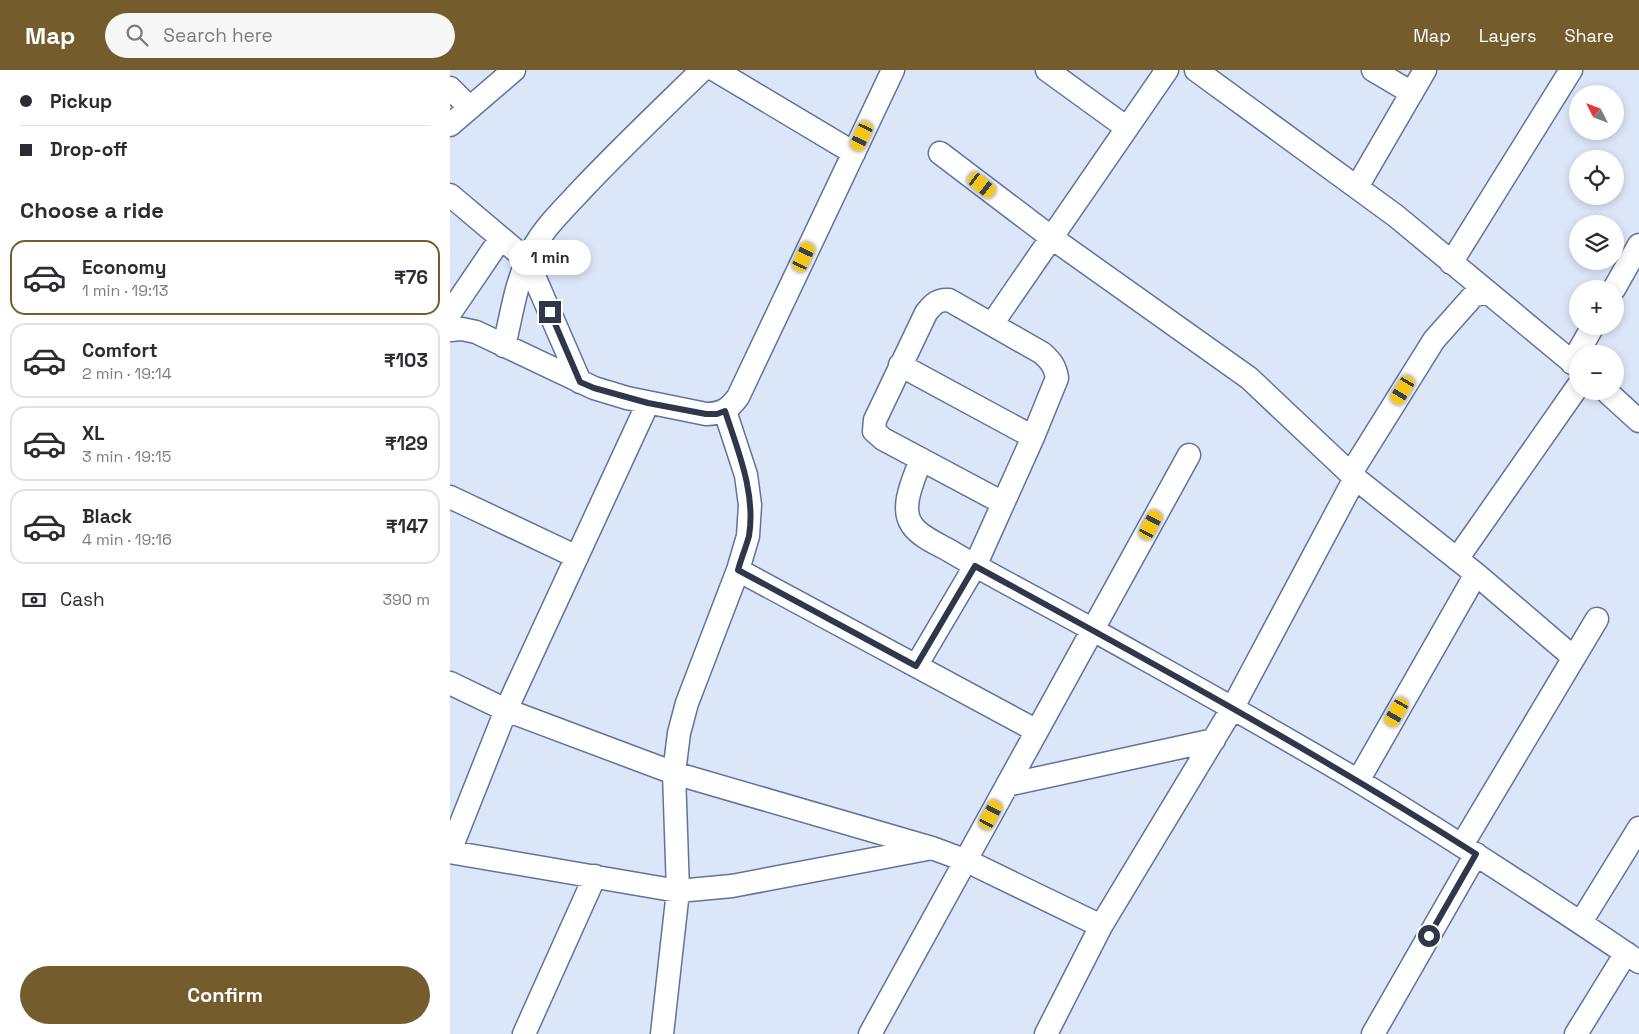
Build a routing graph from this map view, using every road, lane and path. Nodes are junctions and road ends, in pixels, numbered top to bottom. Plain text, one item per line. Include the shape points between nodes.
1 (514, 70) edge
2 (702, 70) edge
3 (715, 70) edge
4 (893, 70) edge
5 (1047, 70) edge
6 (1167, 70) edge
7 (1196, 70) edge
8 (1373, 70) edge
9 (1425, 70) edge
10 (1571, 70) edge
11 (450, 88) edge
12 (1412, 93) junction
13 (470, 108) junction
14 (450, 125) edge
15 (1127, 128) junction
16 (854, 153) junction
17 (940, 153) dead end
18 (1357, 187) junction
19 (450, 195) edge
20 (501, 238) junction
21 (1052, 238) junction
22 (1639, 245) edge
23 (527, 260) junction
24 (1451, 263) junction
25 (1619, 280) edge
26 (1488, 293) junction
27 (450, 313) edge
28 (992, 324) junction
29 (450, 330) edge
30 (504, 346) junction
31 (1569, 360) edge
32 (900, 365) junction
33 (580, 382) junction
34 (1569, 399) edge
35 (1616, 400) edge
36 (648, 403) junction
37 (725, 411) junction
38 (1639, 421) edge
39 (1033, 436) junction
40 (1189, 455) dead end
41 (922, 459) junction
42 (1355, 478) junction
43 (450, 497) edge
44 (1003, 503) junction
45 (577, 557) junction
46 (1457, 559) junction
47 (975, 566) junction
48 (738, 570) junction
49 (1476, 574) junction
50 (1597, 619) dead end
51 (1094, 630) junction
52 (1573, 657) junction
53 (916, 666) junction
54 (450, 683) edge
55 (1232, 709) junction
56 (506, 710) junction
57 (1037, 731) junction
58 (1214, 740) junction
59 (674, 773) junction
60 (1358, 781) junction
61 (1007, 785) junction
62 (1639, 828) edge
63 (932, 848) junction
64 (1469, 850) junction
65 (450, 851) edge
66 (966, 861) junction
67 (595, 876) junction
68 (678, 891) junction
69 (1581, 922) junction
70 (1101, 926) junction
71 (1632, 957) edge
72 (664, 1033) edge
73 (524, 1034) edge
74 (870, 1034) edge
75 (1046, 1034) edge
76 (1373, 1034) edge
77 (1576, 1034) edge

1 - 13 street
2 - 23 street via 560,212 539,238
3 - 16 street
4 - 16 street
5 - 15 street
6 - 15 street
7 - 18 street
8 - 12 street
9 - 12 street
10 - 24 street
11 - 13 street
12 - 18 street
13 - 14 street
15 - 21 street
16 - 37 street via 738,397
17 - 21 street
18 - 24 street
19 - 20 street
20 - 23 street
20 - 27 street
21 - 28 street
21 - 42 street via 1249,378
22 - 25 street
23 - 30 street
23 - 33 street
24 - 26 street
26 - 31 street
26 - 42 street via 1474,295 1434,340 1352,473
28 - 32 street via 949,300 936,302 926,313
28 - 39 street via 1042,353 1056,368 1056,378
29 - 30 street via 476,332
30 - 33 street
32 - 39 street
32 - 41 street via 874,427 878,435
33 - 36 street
34 - 46 street
35 - 38 street
36 - 37 street via 706,414
36 - 45 street
37 - 48 street via 746,476 750,505 748,536
39 - 44 street
40 - 51 street
41 - 44 street
41 - 47 street via 908,499 908,518 921,533
42 - 46 street
42 - 55 street
43 - 45 street
44 - 47 street
45 - 56 street
46 - 49 street
47 - 51 street
47 - 53 street
48 - 53 street
48 - 59 street via 687,704
49 - 52 street
49 - 60 street
50 - 52 street
51 - 55 street
51 - 57 street
52 - 64 street
53 - 57 street
54 - 56 street
55 - 58 street
55 - 60 street
56 - 59 street
56 - 65 street
57 - 61 street
58 - 61 street
58 - 70 street
59 - 63 street
59 - 68 street
60 - 64 street
61 - 66 street
62 - 69 street
63 - 66 street
63 - 68 street via 732,886
64 - 69 street
64 - 76 street
65 - 67 street
66 - 70 street
66 - 74 street
67 - 68 street
67 - 73 street
68 - 72 street
69 - 71 street
70 - 75 street
71 - 77 street

